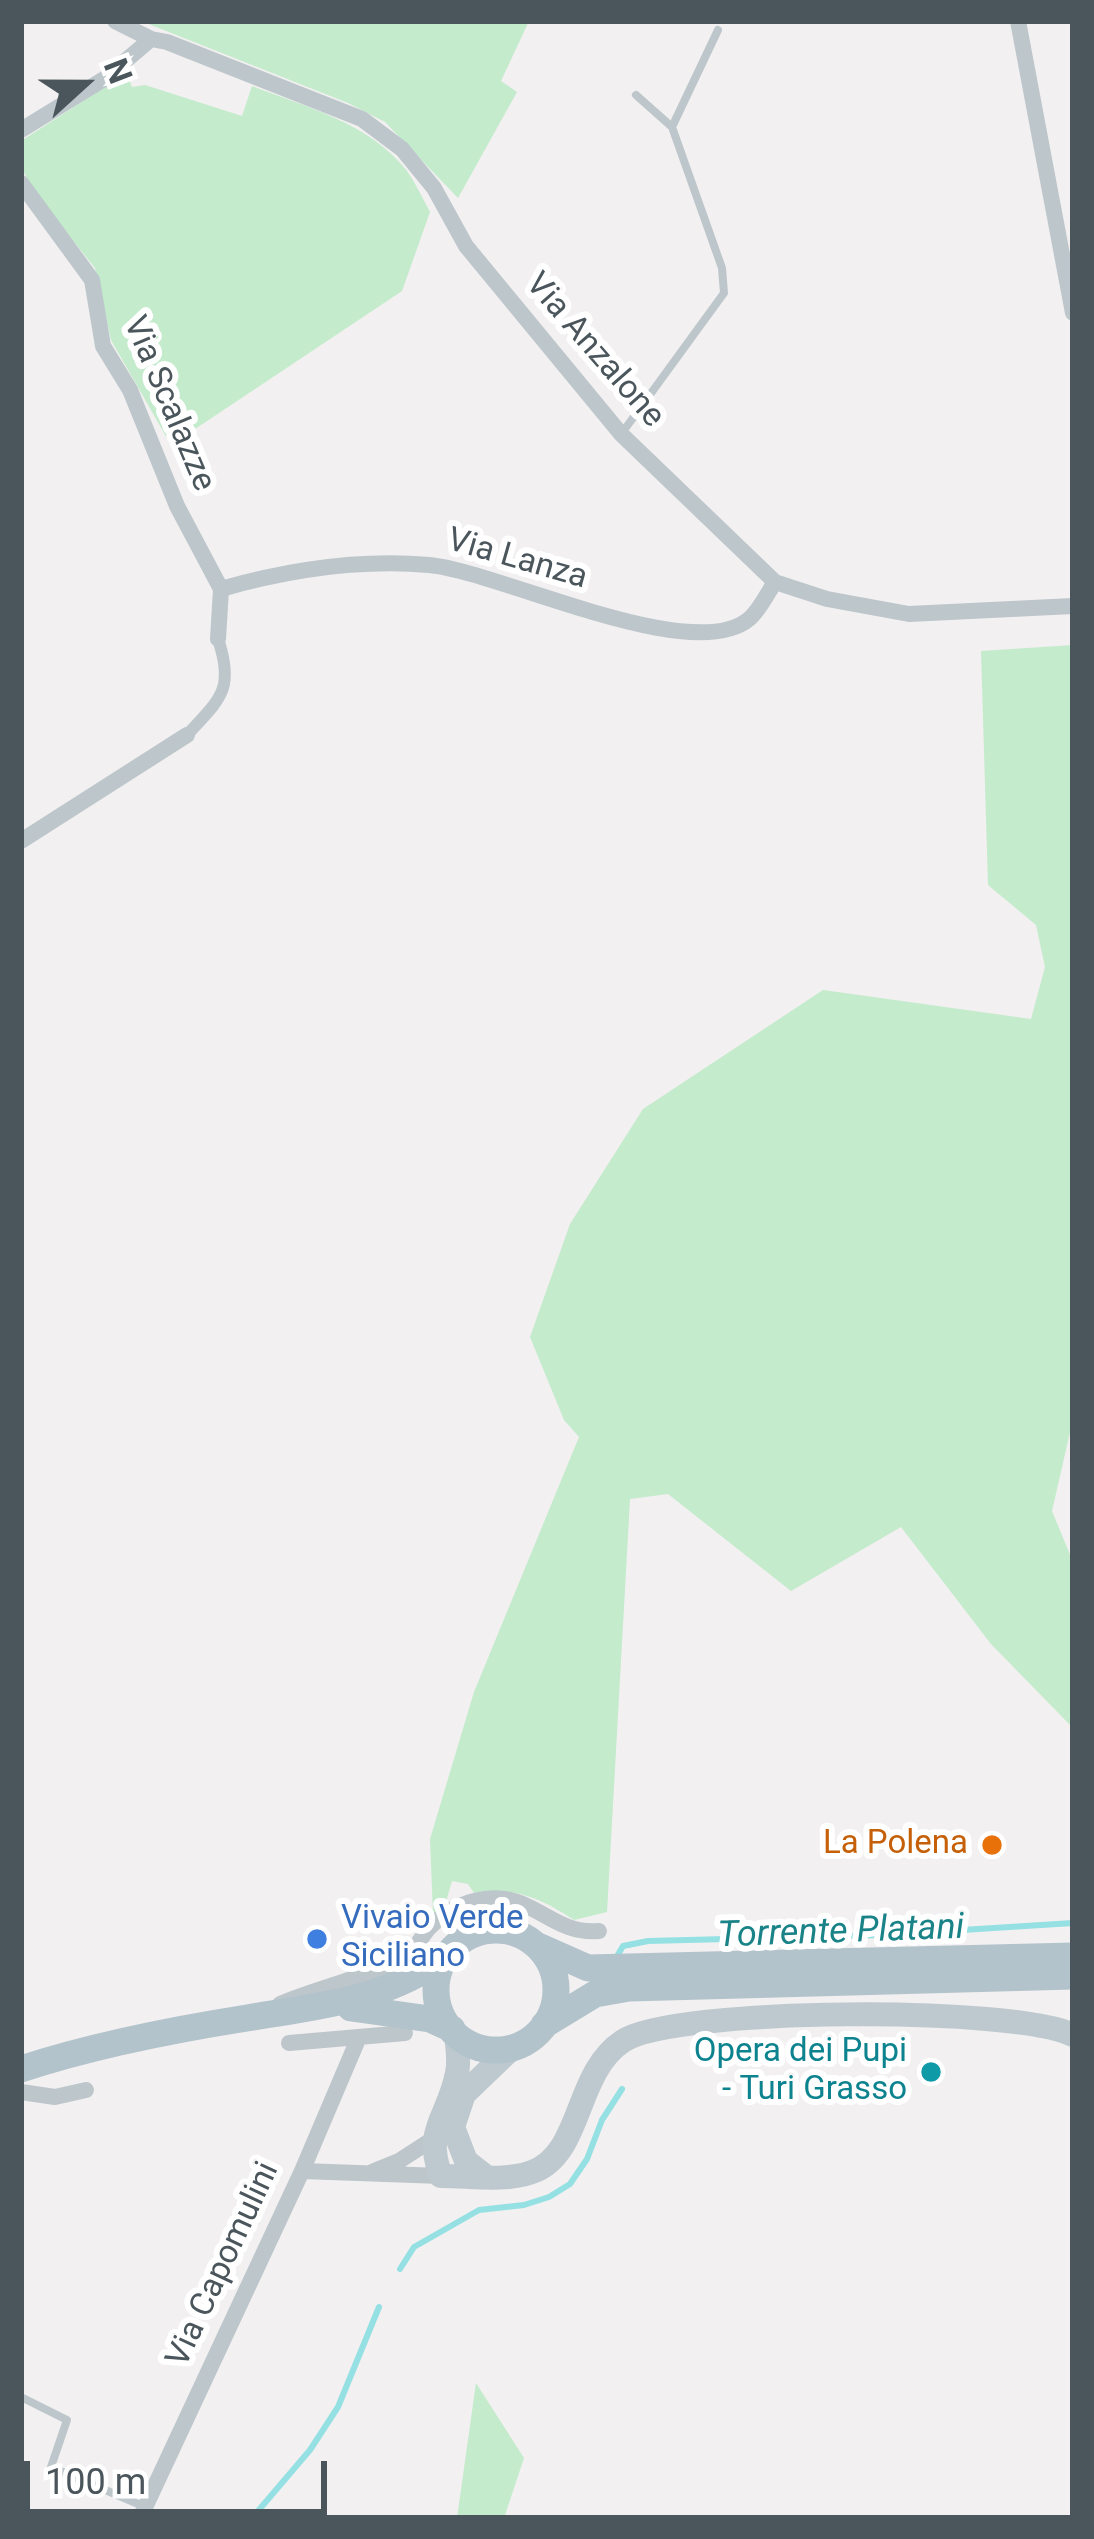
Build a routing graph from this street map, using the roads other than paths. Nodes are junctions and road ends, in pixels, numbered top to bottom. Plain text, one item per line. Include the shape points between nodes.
1 (115, 21) edge
2 (1018, 21) edge
3 (718, 30) dead end
4 (151, 39) junction
5 (636, 95) dead end
6 (672, 127) junction
7 (21, 130) edge
8 (21, 183) edge
9 (1073, 313) edge
10 (622, 434) junction
11 (775, 582) junction
12 (221, 589) junction
13 (1073, 606) edge
14 (218, 639) joint
15 (187, 735) joint
16 (21, 841) edge
17 (599, 1931) dead end
18 (536, 1946) junction
19 (448, 1954) junction
20 (1073, 1956) edge
21 (1073, 1976) edge
22 (308, 2009) junction
23 (246, 2018) junction
24 (544, 2025) junction
25 (454, 2031) junction
26 (405, 2033) dead end
27 (1073, 2035) edge
28 (359, 2036) junction
29 (289, 2043) dead end
30 (513, 2047) junction
31 (21, 2069) edge
32 (86, 2090) dead end
33 (21, 2092) edge
34 (443, 2133) junction
35 (302, 2170) junction
36 (366, 2174) junction
37 (441, 2176) junction
38 (485, 2176) junction
39 (21, 2397) edge
40 (142, 2512) edge

1 - 4 street, Via Anzalone
2 - 9 street
3 - 6 lane
4 - 7 street
4 - 10 street, Via Anzalone via 362,119 402,149 466,246
5 - 6 lane
6 - 10 lane via 724,293
8 - 12 street, Via Scalazze via 92,280 103,346
10 - 11 street, Via Anzalone
11 - 12 street, Via Lanza via 750,619 704,630 644,627 434,565 283,572
11 - 13 street, Via Anzalone via 909,614
12 - 14 street
14 - 15 street via 225,691
15 - 16 street
17 - 23 street via 561,1927 511,1899 475,1901 442,1916 404,1958
18 - 19 main road via 513,1932 487,1930
18 - 20 main road via 588,1969
18 - 24 main road via 555,1980
19 - 22 main road via 391,1989
19 - 25 main road via 437,1999
21 - 24 main road via 629,1988 595,1994
22 - 23 main road
22 - 25 main road via 390,2011
23 - 31 main road
24 - 30 main road
25 - 30 main road via 480,2047
25 - 34 main road via 458,2073
26 - 28 street
27 - 38 main road via 1013,2019 768,2015 660,2026 601,2062 568,2138 545,2166
28 - 29 street
28 - 35 street, Via Capomulini
30 - 34 main road via 464,2094
32 - 33 street via 55,2097
34 - 36 street
34 - 37 main road via 433,2154
34 - 38 main road
35 - 36 street
35 - 40 street, Via Capomulini
36 - 37 street
37 - 38 main road
39 - 40 lane via 67,2420 51,2467

